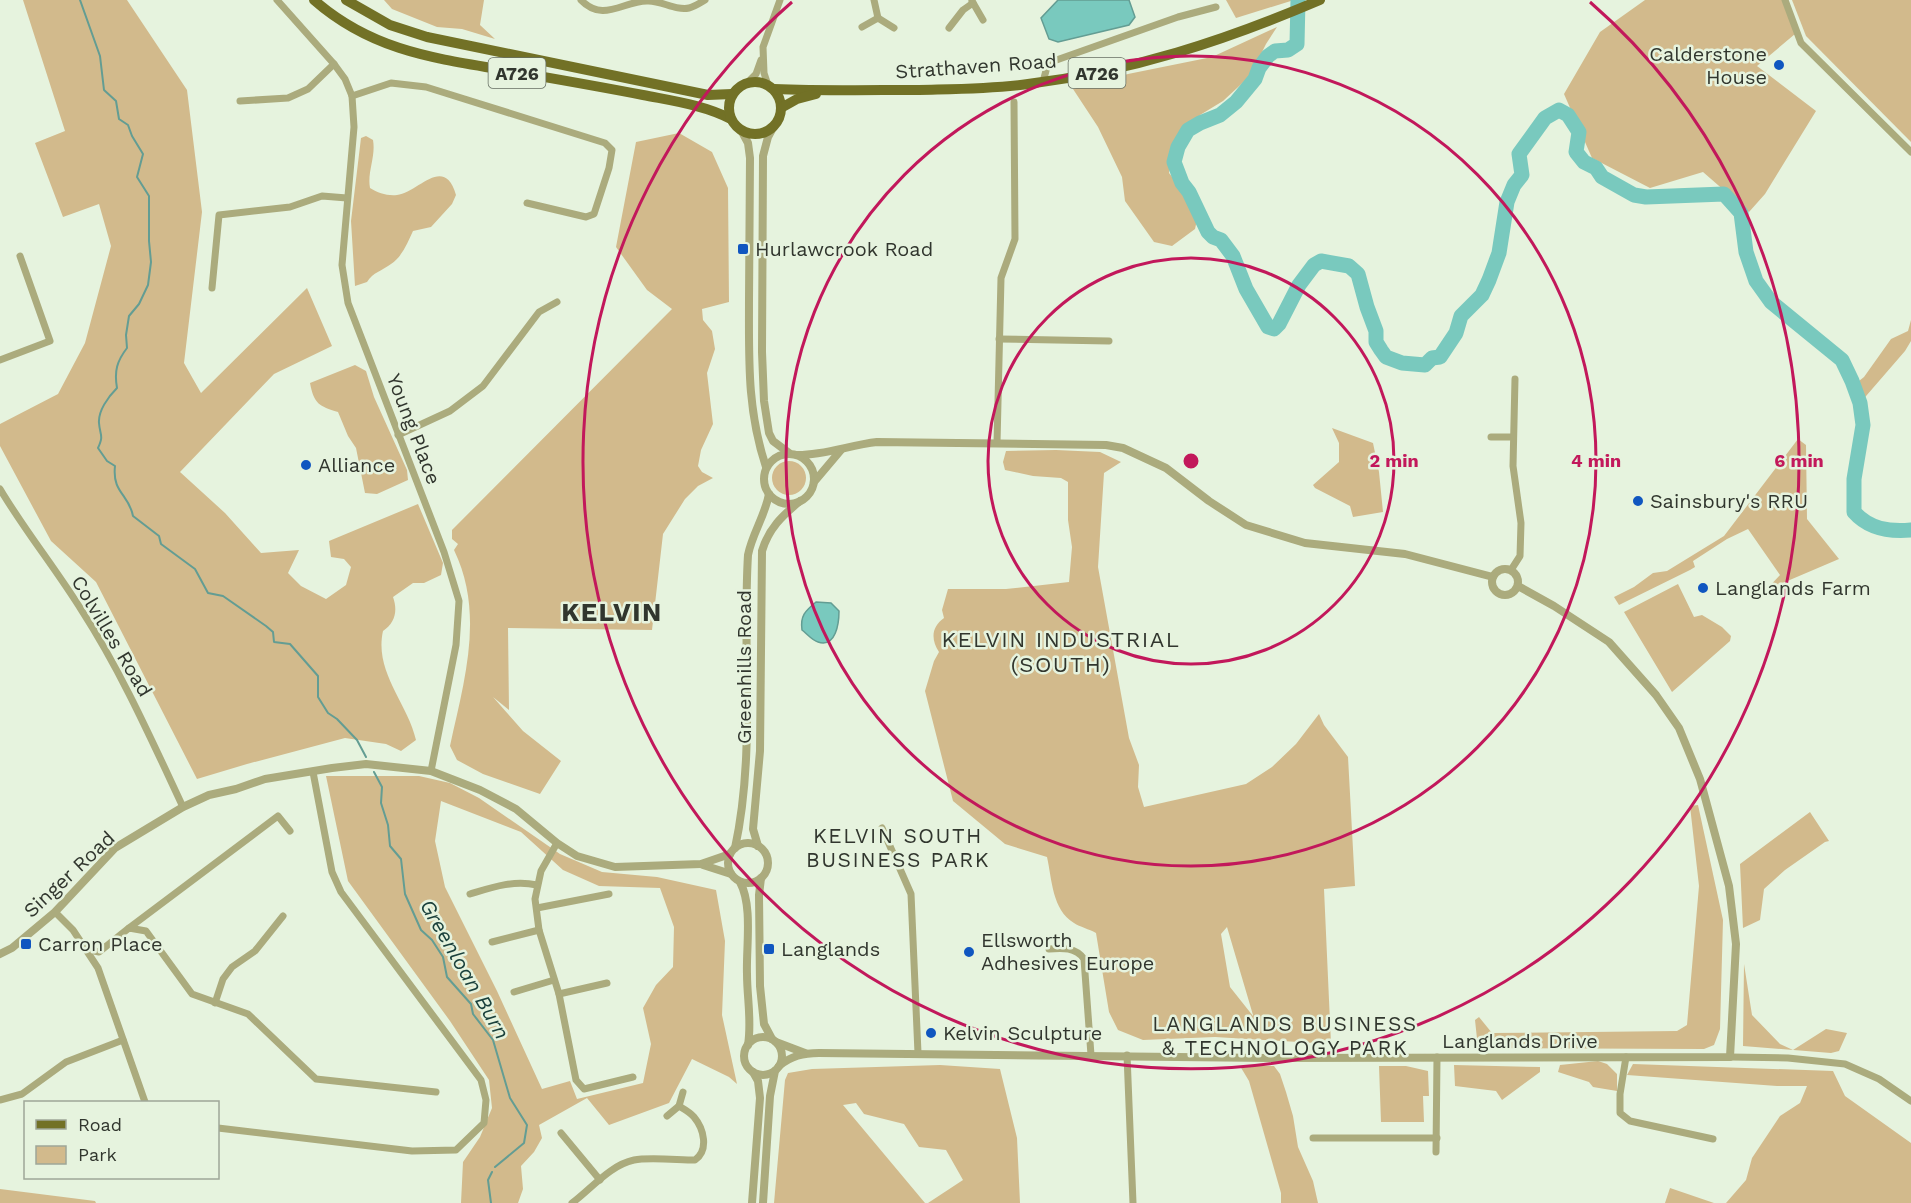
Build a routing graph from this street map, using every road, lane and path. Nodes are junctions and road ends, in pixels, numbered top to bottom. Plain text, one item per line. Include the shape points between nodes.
1 (277, 0) edge
2 (314, 0) edge
3 (346, 0) edge
4 (581, 0) edge
5 (705, 0) edge
6 (780, 0) edge
7 (874, 0) edge
8 (1320, 0) edge
9 (1785, 0) edge
10 (972, 2) edge
11 (1216, 7) dead end
12 (878, 18) junction
13 (983, 20) dead end
14 (862, 27) dead end
15 (894, 28) dead end
16 (949, 28) dead end
17 (763, 52) junction
18 (334, 64) junction
19 (1042, 82) junction
20 (747, 83) junction
21 (771, 87) junction
22 (831, 91) junction
23 (732, 94) junction
24 (352, 96) junction
25 (240, 101) dead end
26 (1014, 102) dead end
27 (781, 108) junction
28 (731, 119) junction
29 (775, 124) junction
30 (741, 130) junction
31 (1911, 152) edge
32 (347, 198) junction
33 (527, 203) dead end
34 (20, 256) dead end
35 (212, 288) dead end
36 (557, 303) dead end
37 (999, 339) junction
38 (1109, 341) dead end
39 (0, 360) edge
40 (1515, 379) dead end
41 (398, 435) junction
42 (1491, 437) dead end
43 (1513, 437) junction
44 (997, 443) junction
45 (841, 450) junction
46 (789, 453) junction
47 (798, 455) junction
48 (766, 467) junction
49 (814, 483) junction
50 (0, 489) edge
51 (769, 494) junction
52 (800, 501) junction
53 (1511, 570) junction
54 (1493, 577) junction
55 (1518, 586) junction
56 (431, 771) junction
57 (313, 772) junction
58 (183, 807) junction
59 (882, 828) dead end
60 (290, 831) dead end
61 (557, 843) junction
62 (758, 846) junction
63 (732, 851) junction
64 (701, 864) junction
65 (731, 874) junction
66 (761, 878) junction
67 (740, 882) junction
68 (537, 885) junction
69 (470, 894) dead end
70 (609, 894) dead end
71 (537, 908) junction
72 (55, 912) junction
73 (283, 916) dead end
74 (129, 928) junction
75 (538, 930) junction
76 (492, 942) dead end
77 (85, 949) junction
78 (1049, 949) dead end
79 (0, 954) edge
80 (554, 980) junction
81 (607, 982) dead end
82 (514, 992) dead end
83 (559, 993) junction
84 (215, 1003) junction
85 (123, 1040) junction
86 (774, 1041) junction
87 (748, 1045) junction
88 (806, 1053) junction
89 (918, 1053) junction
90 (1091, 1055) junction
91 (1127, 1055) junction
92 (1626, 1057) junction
93 (1730, 1057) junction
94 (1437, 1058) junction
95 (777, 1068) junction
96 (753, 1072) junction
97 (633, 1077) dead end
98 (436, 1092) dead end
99 (683, 1092) dead end
100 (0, 1100) edge
101 (145, 1101) edge
102 (1911, 1101) edge
103 (679, 1106) junction
104 (667, 1116) dead end
105 (219, 1128) edge
106 (561, 1133) dead end
107 (1313, 1138) dead end
108 (1437, 1138) junction
109 (1713, 1138) dead end
110 (1436, 1152) dead end
111 (600, 1180) junction
112 (572, 1203) edge
113 (752, 1203) edge
114 (763, 1203) edge
115 (1133, 1203) edge

1 - 18 street, Young Place
2 - 28 main road, A726 via 357,31 414,54 703,107
3 - 23 main road, A726 via 390,25 427,37 708,95
4 - 5 street via 604,11 645,1 688,9
6 - 17 street
7 - 12 street
8 - 19 main road, Strathaven Road / A726 via 1187,51
9 - 31 street via 1801,43
10 - 13 street
10 - 16 street
11 - 19 street via 1048,63
12 - 14 street
12 - 15 street
17 - 20 street via 756,74
17 - 21 street via 764,73
18 - 24 street, Young Place
18 - 25 street via 308,88 288,98
19 - 22 main road, Strathaven Road / A726 via 977,88
20 - 21 main road, A726 via 754,81
20 - 23 main road
21 - 22 main road, Strathaven Road / A726
21 - 27 main road
22 - 27 main road, Strathaven Road / A726 via 797,99
23 - 28 main road
24 - 32 street, Young Place via 354,127
24 - 33 street via 391,83 426,87 605,143 612,150 594,214 586,218
26 - 37 street via 1015,239 1000,278
27 - 29 main road
28 - 30 main road, A726
29 - 30 main road via 759,134
29 - 46 street via 764,156 762,352 766,425 773,441
30 - 48 street via 750,158 751,398 755,431
32 - 35 street via 322,196 290,207 219,215
32 - 41 street, Young Place via 342,265 348,303
34 - 39 street via 50,341
36 - 41 street via 539,312 483,386 450,411
37 - 38 street
37 - 44 street
40 - 43 street
41 - 56 street, Young Place via 459,601 456,645
42 - 43 street
43 - 53 street via 1521,522 1520,555
44 - 45 street via 877,442
44 - 54 street via 1106,444 1123,448 1166,468 1246,525 1305,543 1406,554
45 - 47 street
45 - 49 street
46 - 47 street
46 - 48 street via 775,457
47 - 49 street via 811,466
48 - 51 street via 763,479
49 - 52 street
50 - 58 street, Colvilles Road via 82,611 135,706
51 - 52 street via 787,504
51 - 63 street, Greenhills Road via 748,555 747,754 742,814
52 - 62 street, Greenhills Road via 773,527 761,560 760,761 753,829
53 - 54 street via 1498,571
53 - 55 street via 1517,575
54 - 55 street via 1492,586 1501,595 1513,593
55 - 93 street via 1609,642 1656,695 1678,728 1700,779 1729,886 1736,944
56 - 57 street, Singer Road via 366,764
56 - 61 street, Singer Road via 516,809
57 - 58 street, Singer Road via 265,778
57 - 105 street via 332,872 341,892 481,1080 486,1100 484,1123 456,1150 412,1151
58 - 72 street, Singer Road via 115,848
59 - 89 street via 911,894
60 - 74 street via 278,816
61 - 64 street, Singer Road via 577,856 615,867
61 - 68 street
62 - 63 street via 746,843
62 - 66 street via 767,858 767,869
63 - 64 street, Singer Road
63 - 65 street via 728,864
64 - 65 street, Singer Road
65 - 67 street
66 - 67 street via 751,883
66 - 86 street via 760,986 764,1024
67 - 87 street via 746,901
68 - 69 street via 510,883
68 - 71 street
70 - 71 street
71 - 75 street
72 - 77 street
72 - 79 street, Singer Road
73 - 84 street via 255,951 232,967 223,979
74 - 77 street via 99,952
74 - 84 street via 146,931 192,994
75 - 76 street
75 - 80 street
77 - 85 street via 98,968
78 - 90 street via 1073,950 1084,959
80 - 82 street
80 - 83 street
81 - 83 street
83 - 97 street via 576,1080 584,1089
84 - 98 street via 248,1014 316,1079
85 - 100 street via 66,1062 22,1094
85 - 101 street
86 - 87 street via 758,1038
86 - 88 street, Langlands Drive
86 - 95 street via 782,1056
87 - 96 street via 745,1063
88 - 89 street, Langlands Drive
88 - 95 street, Langlands Drive
89 - 90 street, Langlands Drive
90 - 91 street, Langlands Drive
91 - 94 street, Langlands Drive
91 - 115 street
92 - 93 street, Langlands Drive
92 - 94 street, Langlands Drive
92 - 109 street via 1620,1113 1630,1121
93 - 102 street via 1845,1064 1879,1079
94 - 108 street
95 - 96 street via 764,1075
95 - 114 street via 770,1096
96 - 113 street via 760,1098
99 - 103 street
103 - 104 street
103 - 111 street via 696,1119 702,1132 704,1146 699,1157 636,1160 619,1166
106 - 111 street
107 - 108 street
108 - 110 street
111 - 112 street

